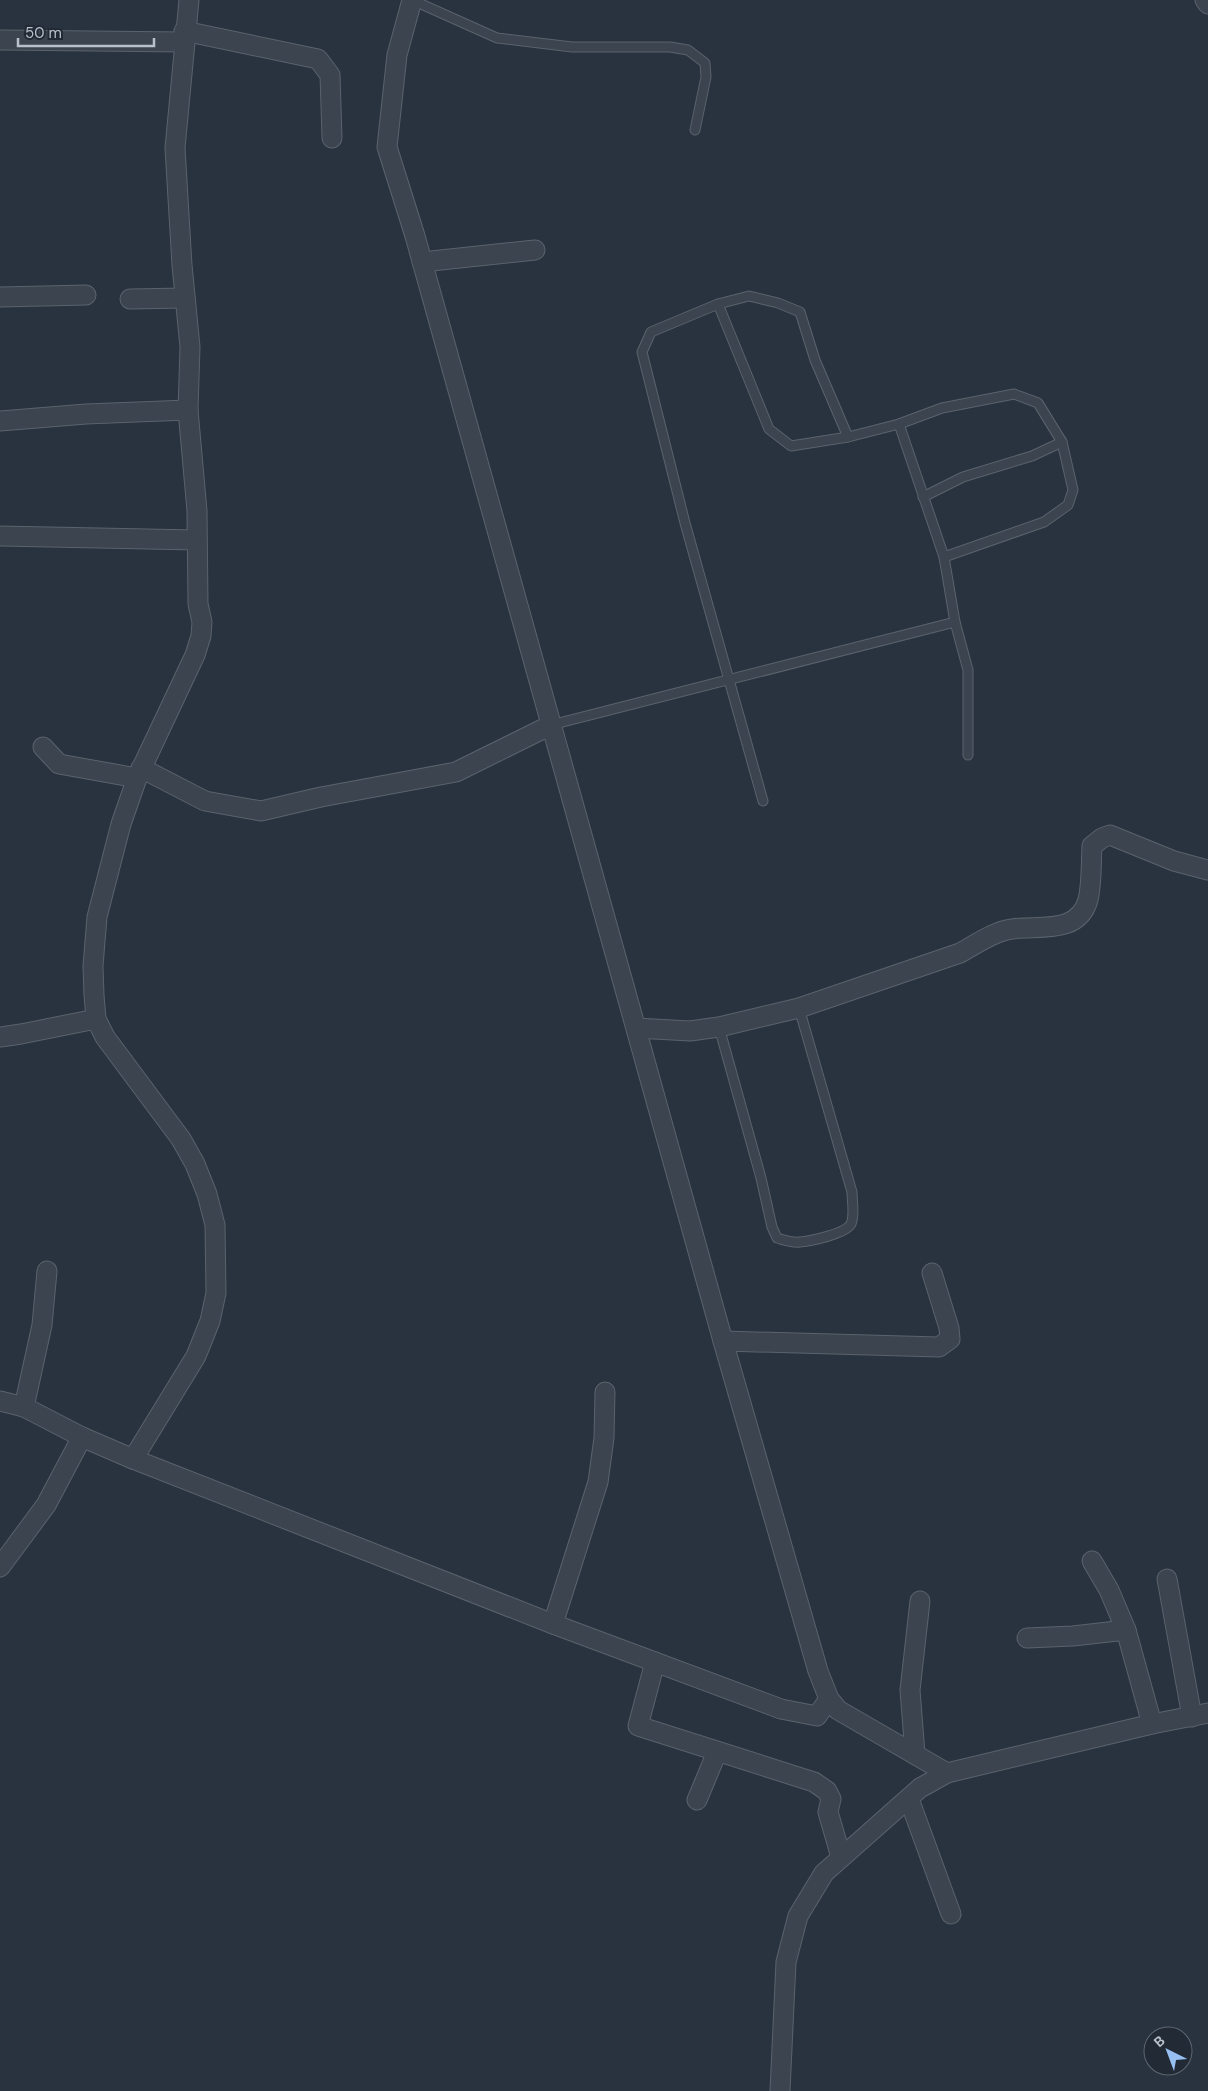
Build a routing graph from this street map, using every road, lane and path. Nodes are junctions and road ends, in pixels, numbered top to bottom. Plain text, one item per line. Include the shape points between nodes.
1 (189, 0) edge
2 (412, 0) edge
3 (1205, 0) edge
4 (1208, 4) edge
5 (184, 37) junction
6 (0, 40) edge
7 (695, 130) dead end
8 (332, 138) dead end
9 (535, 250) dead end
10 (422, 262) junction
11 (86, 295) dead end
12 (0, 297) edge
13 (185, 298) junction
14 (130, 299) dead end
15 (718, 304) junction
16 (650, 356) dead end
17 (646, 366) junction
18 (188, 410) junction
19 (0, 421) edge
20 (899, 424) junction
21 (848, 437) junction
22 (1062, 442) junction
23 (923, 497) junction
24 (0, 536) edge
25 (197, 540) junction
26 (944, 557) junction
27 (955, 622) junction
28 (729, 679) junction
29 (551, 725) junction
30 (43, 747) dead end
31 (968, 755) dead end
32 (139, 773) junction
33 (763, 801) dead end
34 (1208, 870) edge
35 (799, 1008) junction
36 (96, 1019) junction
37 (719, 1027) junction
38 (636, 1028) junction
39 (0, 1037) edge
40 (47, 1270) dead end
41 (932, 1273) dead end
42 (723, 1341) junction
43 (605, 1392) dead end
44 (0, 1400) edge
45 (24, 1407) junction
46 (82, 1438) junction
47 (133, 1459) junction
48 (1092, 1561) dead end
49 (0, 1567) edge
50 (1167, 1579) dead end
51 (920, 1600) dead end
52 (553, 1624) junction
53 (1126, 1630) junction
54 (1027, 1638) dead end
55 (655, 1662) junction
56 (829, 1699) junction
57 (1200, 1715) edge
58 (1152, 1724) junction
59 (717, 1752) junction
60 (915, 1754) junction
61 (947, 1773) junction
62 (909, 1799) junction
63 (697, 1800) dead end
64 (841, 1857) junction
65 (951, 1914) dead end
66 (780, 2091) edge

1 - 5 street
2 - 7 lane via 497,38 572,47 670,47 688,50 705,63 706,70
2 - 10 street via 397,55 388,147
3 - 4 street
5 - 6 street
5 - 8 street via 318,59 330,75
5 - 13 street via 175,148
9 - 10 street
10 - 29 street
11 - 12 street
13 - 14 street
13 - 18 street via 190,347
15 - 17 lane via 651,332 642,352
15 - 21 lane via 749,296 800,312 815,360
15 - 21 lane via 769,429 791,446
16 - 17 lane
17 - 28 lane via 685,523
18 - 19 street
18 - 25 street
20 - 21 lane
20 - 22 lane via 942,408 1014,394 1038,402
20 - 23 lane
22 - 23 lane via 1032,456 963,477
22 - 26 lane via 1073,490 1068,505 1044,522
23 - 26 lane
24 - 25 street
25 - 32 street via 201,636 192,663
26 - 27 lane
27 - 28 lane
27 - 31 lane via 968,670
28 - 29 lane
28 - 33 lane
29 - 32 street via 456,772 261,811 205,801
29 - 38 street
30 - 32 street via 59,764
32 - 36 street via 121,824 97,917 92,966
34 - 35 street via 1174,861 1110,836 1102,838 1092,846 1088,900 1071,923 1011,929 960,953
35 - 37 street
35 - 37 lane via 852,1192 851,1224 830,1236 799,1242 777,1238
36 - 39 street
36 - 47 street via 105,1037 181,1139 207,1194 215,1225 216,1293 210,1321 196,1356
37 - 38 street via 690,1031
38 - 42 street
40 - 45 street via 42,1325
41 - 42 street via 949,1328 950,1339 940,1346
42 - 56 street via 818,1671
43 - 52 street via 604,1438 598,1482
44 - 45 street
45 - 46 street
46 - 47 street
46 - 49 street via 46,1505
47 - 52 street
48 - 53 street
50 - 57 street
51 - 60 street via 910,1690
52 - 55 street
53 - 54 street
53 - 58 street
55 - 56 street via 802,1715 817,1716
55 - 59 street via 638,1726
56 - 60 street via 838,1710
57 - 58 street
58 - 61 street
59 - 63 street
59 - 64 street via 814,1782 827,1791 831,1798 828,1812
60 - 61 street
61 - 62 street via 920,1788
62 - 64 street
62 - 65 street
64 - 66 street via 824,1873 798,1916 786,1962

